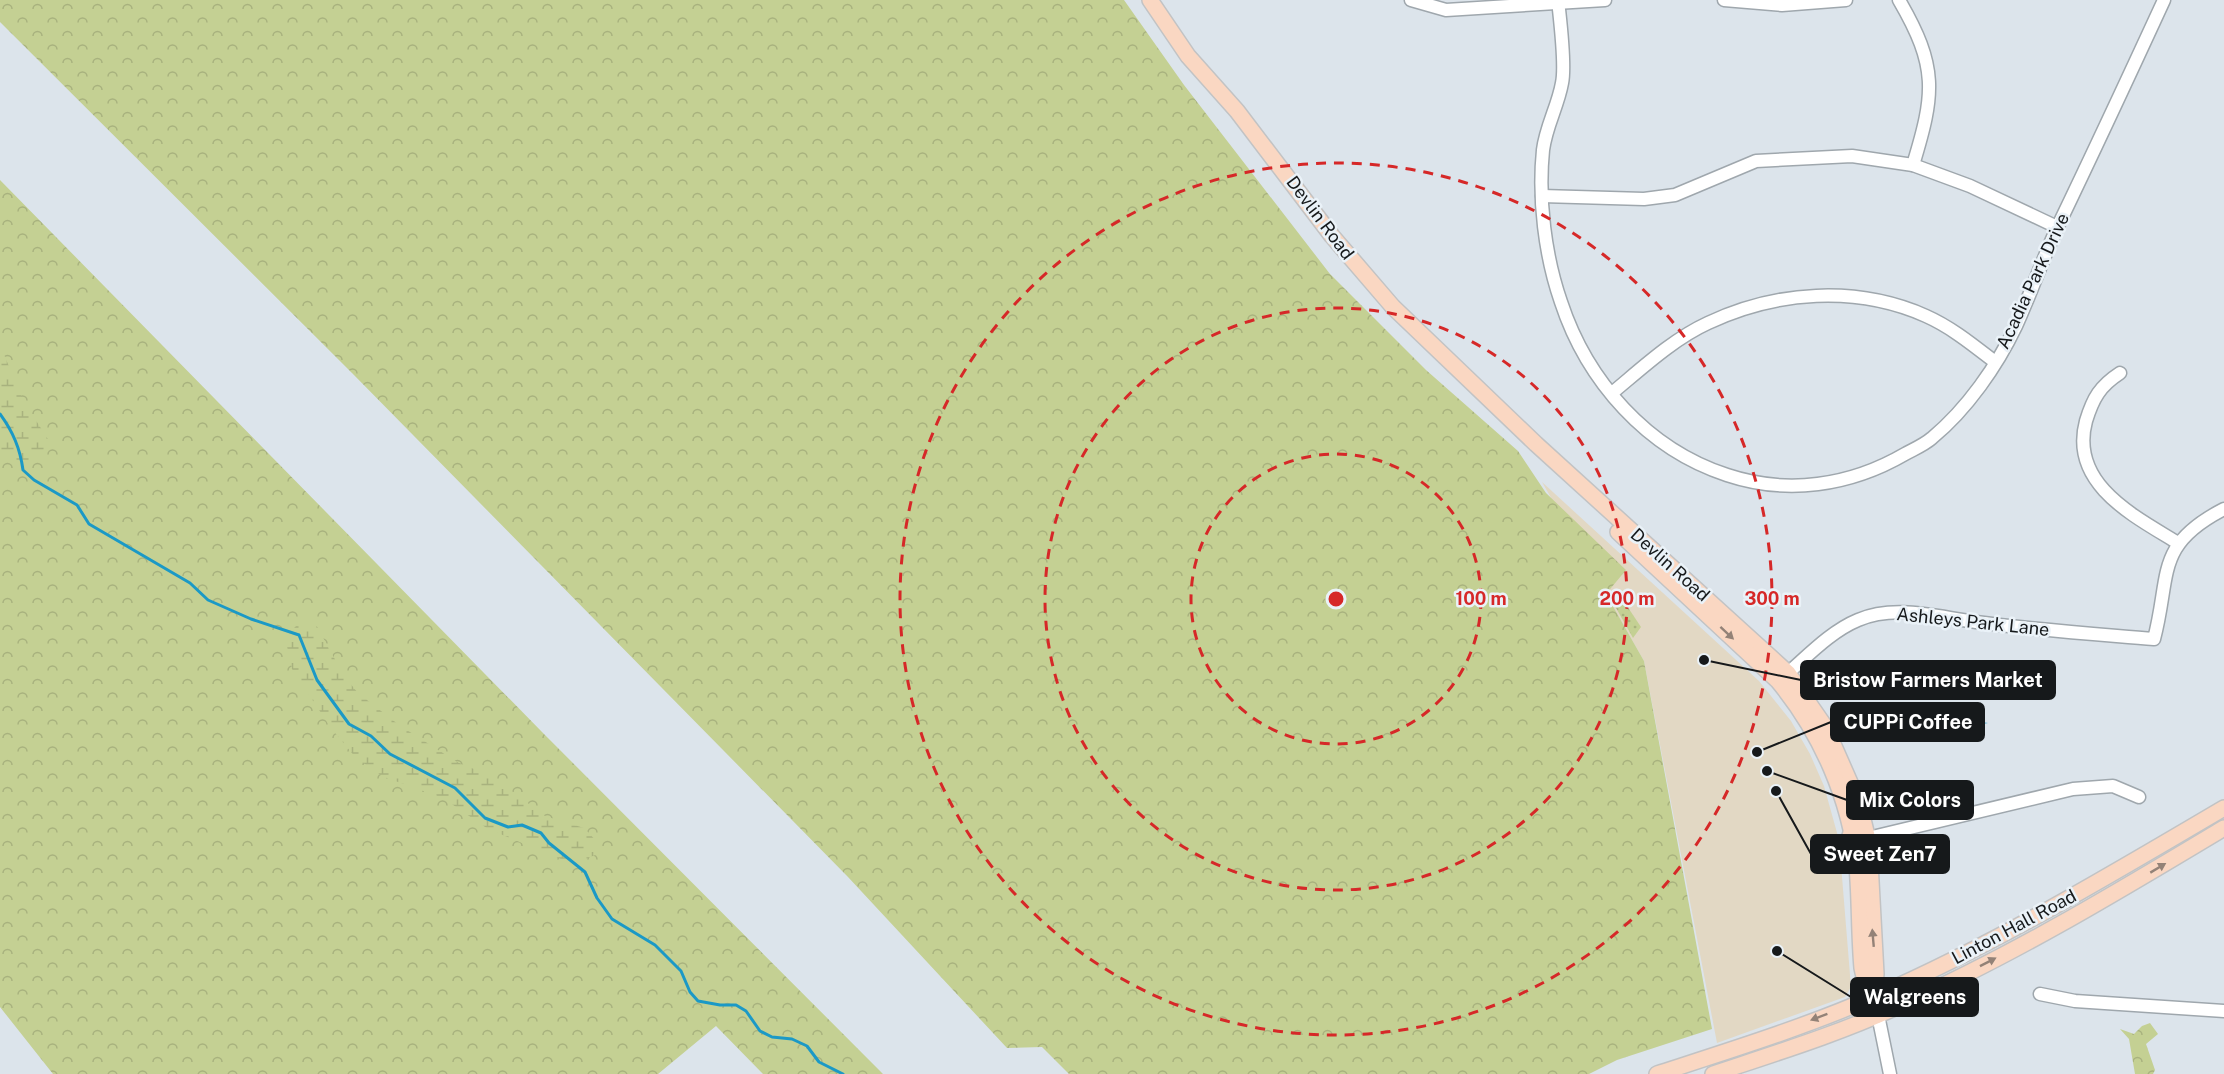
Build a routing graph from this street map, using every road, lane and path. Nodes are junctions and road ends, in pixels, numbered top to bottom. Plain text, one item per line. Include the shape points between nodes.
1 (1150, 0) edge
2 (1411, 0) edge
3 (1605, 0) edge
4 (1724, 0) edge
5 (1846, 0) edge
6 (1899, 0) edge
7 (2164, 0) edge
8 (1558, 2) edge
9 (1913, 165) junction
10 (1542, 196) junction
11 (2057, 227) junction
12 (1995, 362) junction
13 (2120, 373) dead end
14 (1612, 393) junction
15 (2224, 509) edge
16 (2178, 543) junction
17 (1783, 677) junction
18 (2139, 796) dead end
19 (2224, 808) edge
20 (2224, 828) edge
21 (1851, 832) junction
22 (1868, 838) junction
23 (1858, 876) junction
24 (2040, 994) dead end
25 (1874, 997) junction
26 (2224, 1011) edge
27 (1878, 1015) junction
28 (1657, 1074) edge
29 (1713, 1074) edge
30 (1890, 1074) edge

1 - 17 main road, Devlin Road via 1172,36 1270,151 1355,264 1434,348 1536,444 1580,496
2 - 8 street via 1446,10
3 - 8 street
4 - 5 street via 1782,5
6 - 9 street via 1925,50 1930,76 1930,101
7 - 11 street, Acadia Park Drive
8 - 10 street, Acadia Park Drive via 1563,82 1543,148
9 - 10 street via 1852,156 1756,161 1675,195 1644,199
9 - 11 street via 1970,186
10 - 14 street, Acadia Park Drive via 1560,301 1582,353
11 - 12 street, Acadia Park Drive via 2015,328
12 - 14 street via 1926,316 1885,303 1836,295 1795,297 1752,305 1706,324
12 - 14 street, Acadia Park Drive via 1966,404 1931,440 1885,466 1842,482 1797,486 1750,483 1702,467 1660,443 1628,415
13 - 16 street via 2104,384 2092,400 2085,425 2085,456 2094,480 2105,492 2134,516
15 - 16 street
16 - 17 street, Ashleys Park Lane via 2167,567 2154,639 1894,613 1859,619 1844,627
17 - 21 main road, Devlin Road via 1836,779
17 - 22 main road, Devlin Road via 1816,710 1856,796
18 - 22 street via 2113,786 2088,787
19 - 25 main road, Linton Hall Road via 2070,899
27 -> 20 main road, Linton Hall Road via 2084,912
21 - 23 main road, Devlin Road
21 - 23 main road via 1846,847 1826,858 1846,863
25 -> 22 main road, Devlin Road
23 - 25 main road, Devlin Road via 1862,968
24 - 26 street via 2075,1002
25 - 27 main road, Devlin Road
25 -> 28 main road, Linton Hall Road
27 - 29 main road, Linton Hall Road
27 - 30 street

